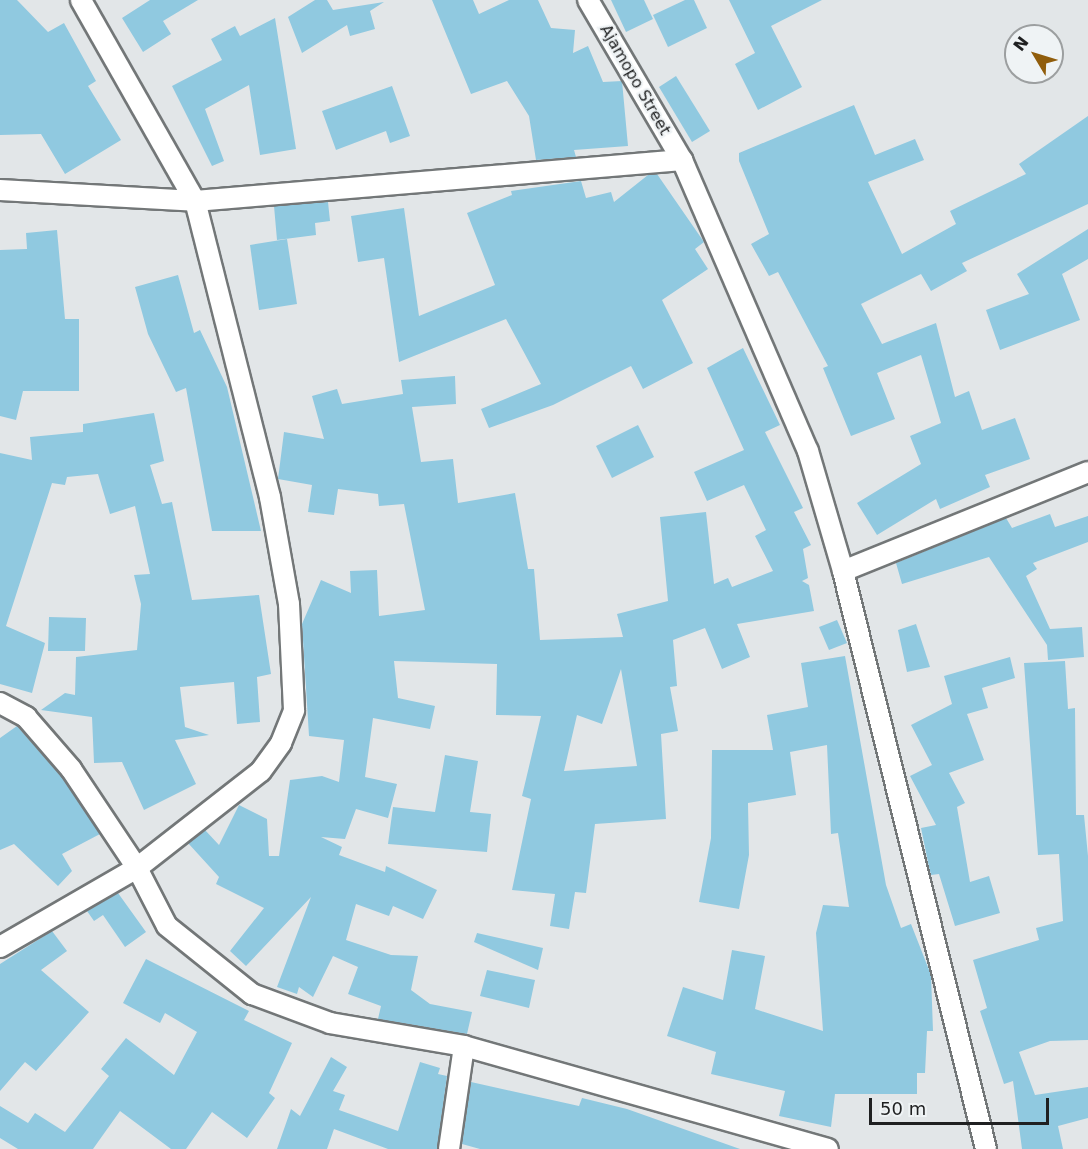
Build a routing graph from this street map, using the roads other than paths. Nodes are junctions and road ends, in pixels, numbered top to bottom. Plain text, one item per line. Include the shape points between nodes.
1 (81, 0) edge
2 (588, 0) edge
3 (682, 160) junction
4 (0, 190) edge
5 (195, 201) junction
6 (1088, 472) edge
7 (843, 571) junction
8 (0, 703) edge
9 (137, 868) junction
10 (0, 947) edge
11 (464, 1046) junction
12 (449, 1149) edge
13 (828, 1149) edge
14 (986, 1149) edge

1 - 5 street
2 - 3 street, Ajamopo Street
3 - 5 street
3 - 7 street, Ajamopo Street via 808,451
4 - 5 street
5 - 9 street via 270,497 289,604 294,710 281,743 261,771
6 - 7 street
7 - 14 street, Ajamopo Street
8 - 9 street via 26,717 71,769
9 - 10 street
9 - 11 street via 167,926 252,994 330,1023
11 - 12 street
11 - 13 street

